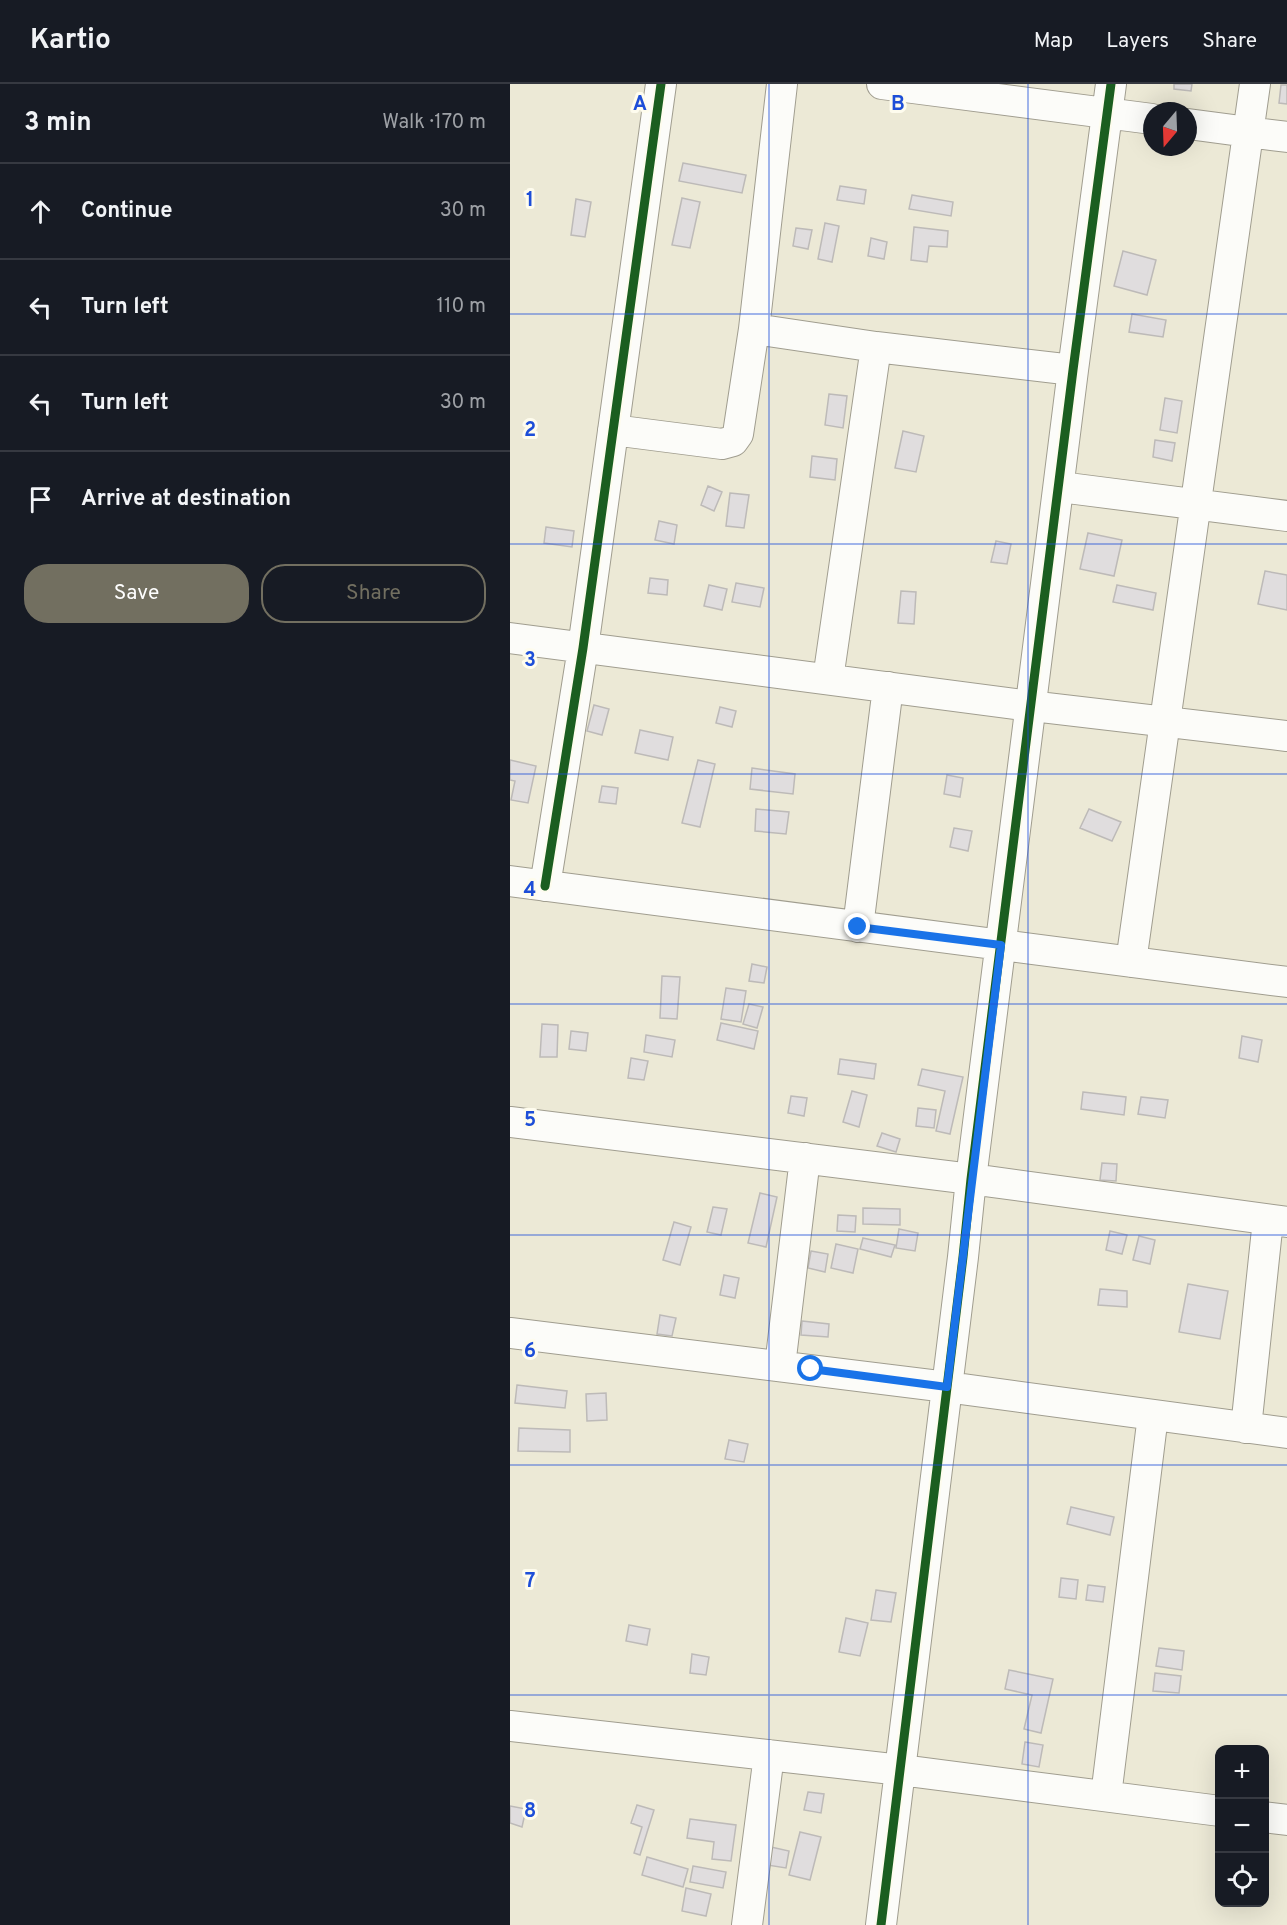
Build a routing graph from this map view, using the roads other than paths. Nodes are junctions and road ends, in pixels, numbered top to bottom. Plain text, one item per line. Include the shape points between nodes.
1 (661, 84) edge
2 (782, 84) edge
3 (1111, 84) edge
4 (1255, 84) edge
5 (901, 85) edge
6 (1107, 113) junction
7 (1143, 118) edge
8 (1197, 125) edge
9 (1248, 132) junction
10 (1287, 137) edge
11 (754, 329) junction
12 (876, 347) junction
13 (1073, 370) junction
14 (613, 430) junction
15 (1059, 486) junction
16 (1197, 504) junction
17 (1287, 516) edge
18 (510, 638) edge
19 (583, 648) junction
20 (828, 679) junction
21 (888, 687) junction
22 (1032, 706) junction
23 (1166, 720) junction
24 (1287, 736) edge
25 (510, 881) edge
26 (546, 886) junction
27 (858, 927) junction
28 (1001, 945) junction
29 (1131, 962) junction
30 (1287, 982) edge
31 (510, 1122) edge
32 (805, 1158) junction
33 (971, 1179) junction
34 (1277, 1221) edge
35 (510, 1333) edge
36 (780, 1366) junction
37 (947, 1387) junction
38 (1154, 1415) junction
39 (1246, 1428) junction
40 (1287, 1433) edge
41 (510, 1726) edge
42 (769, 1755) junction
43 (901, 1770) junction
44 (1106, 1796) junction
45 (1215, 1810) edge
46 (1269, 1818) edge
47 (1287, 1820) edge
48 (747, 1925) edge
49 (881, 1925) edge

1 - 14 street
2 - 11 street
3 - 6 street
4 - 9 street
5 - 6 street
6 - 7 street
6 - 13 street
8 - 9 street
9 - 10 street
9 - 16 street
11 - 12 street
11 - 14 street via 738,434 733,441 722,444
12 - 13 street
12 - 20 street
13 - 15 street
14 - 19 street
15 - 16 street
15 - 22 street
16 - 17 street
16 - 23 street
18 - 19 street
19 - 20 street
19 - 26 street
20 - 21 street
21 - 22 street
21 - 27 street
22 - 23 street
22 - 28 street
23 - 24 street
23 - 29 street
25 - 26 street
26 - 27 street
27 - 28 street
28 - 29 street
28 - 33 street
29 - 30 street
31 - 32 street
32 - 33 street
32 - 36 street
33 - 34 street
33 - 37 street
34 - 39 street
35 - 36 street
36 - 37 street
37 - 38 street
37 - 43 street
38 - 39 street
38 - 44 street
39 - 40 street
41 - 42 street
42 - 43 street
42 - 48 street
43 - 44 street
43 - 49 street
44 - 45 street
46 - 47 street

